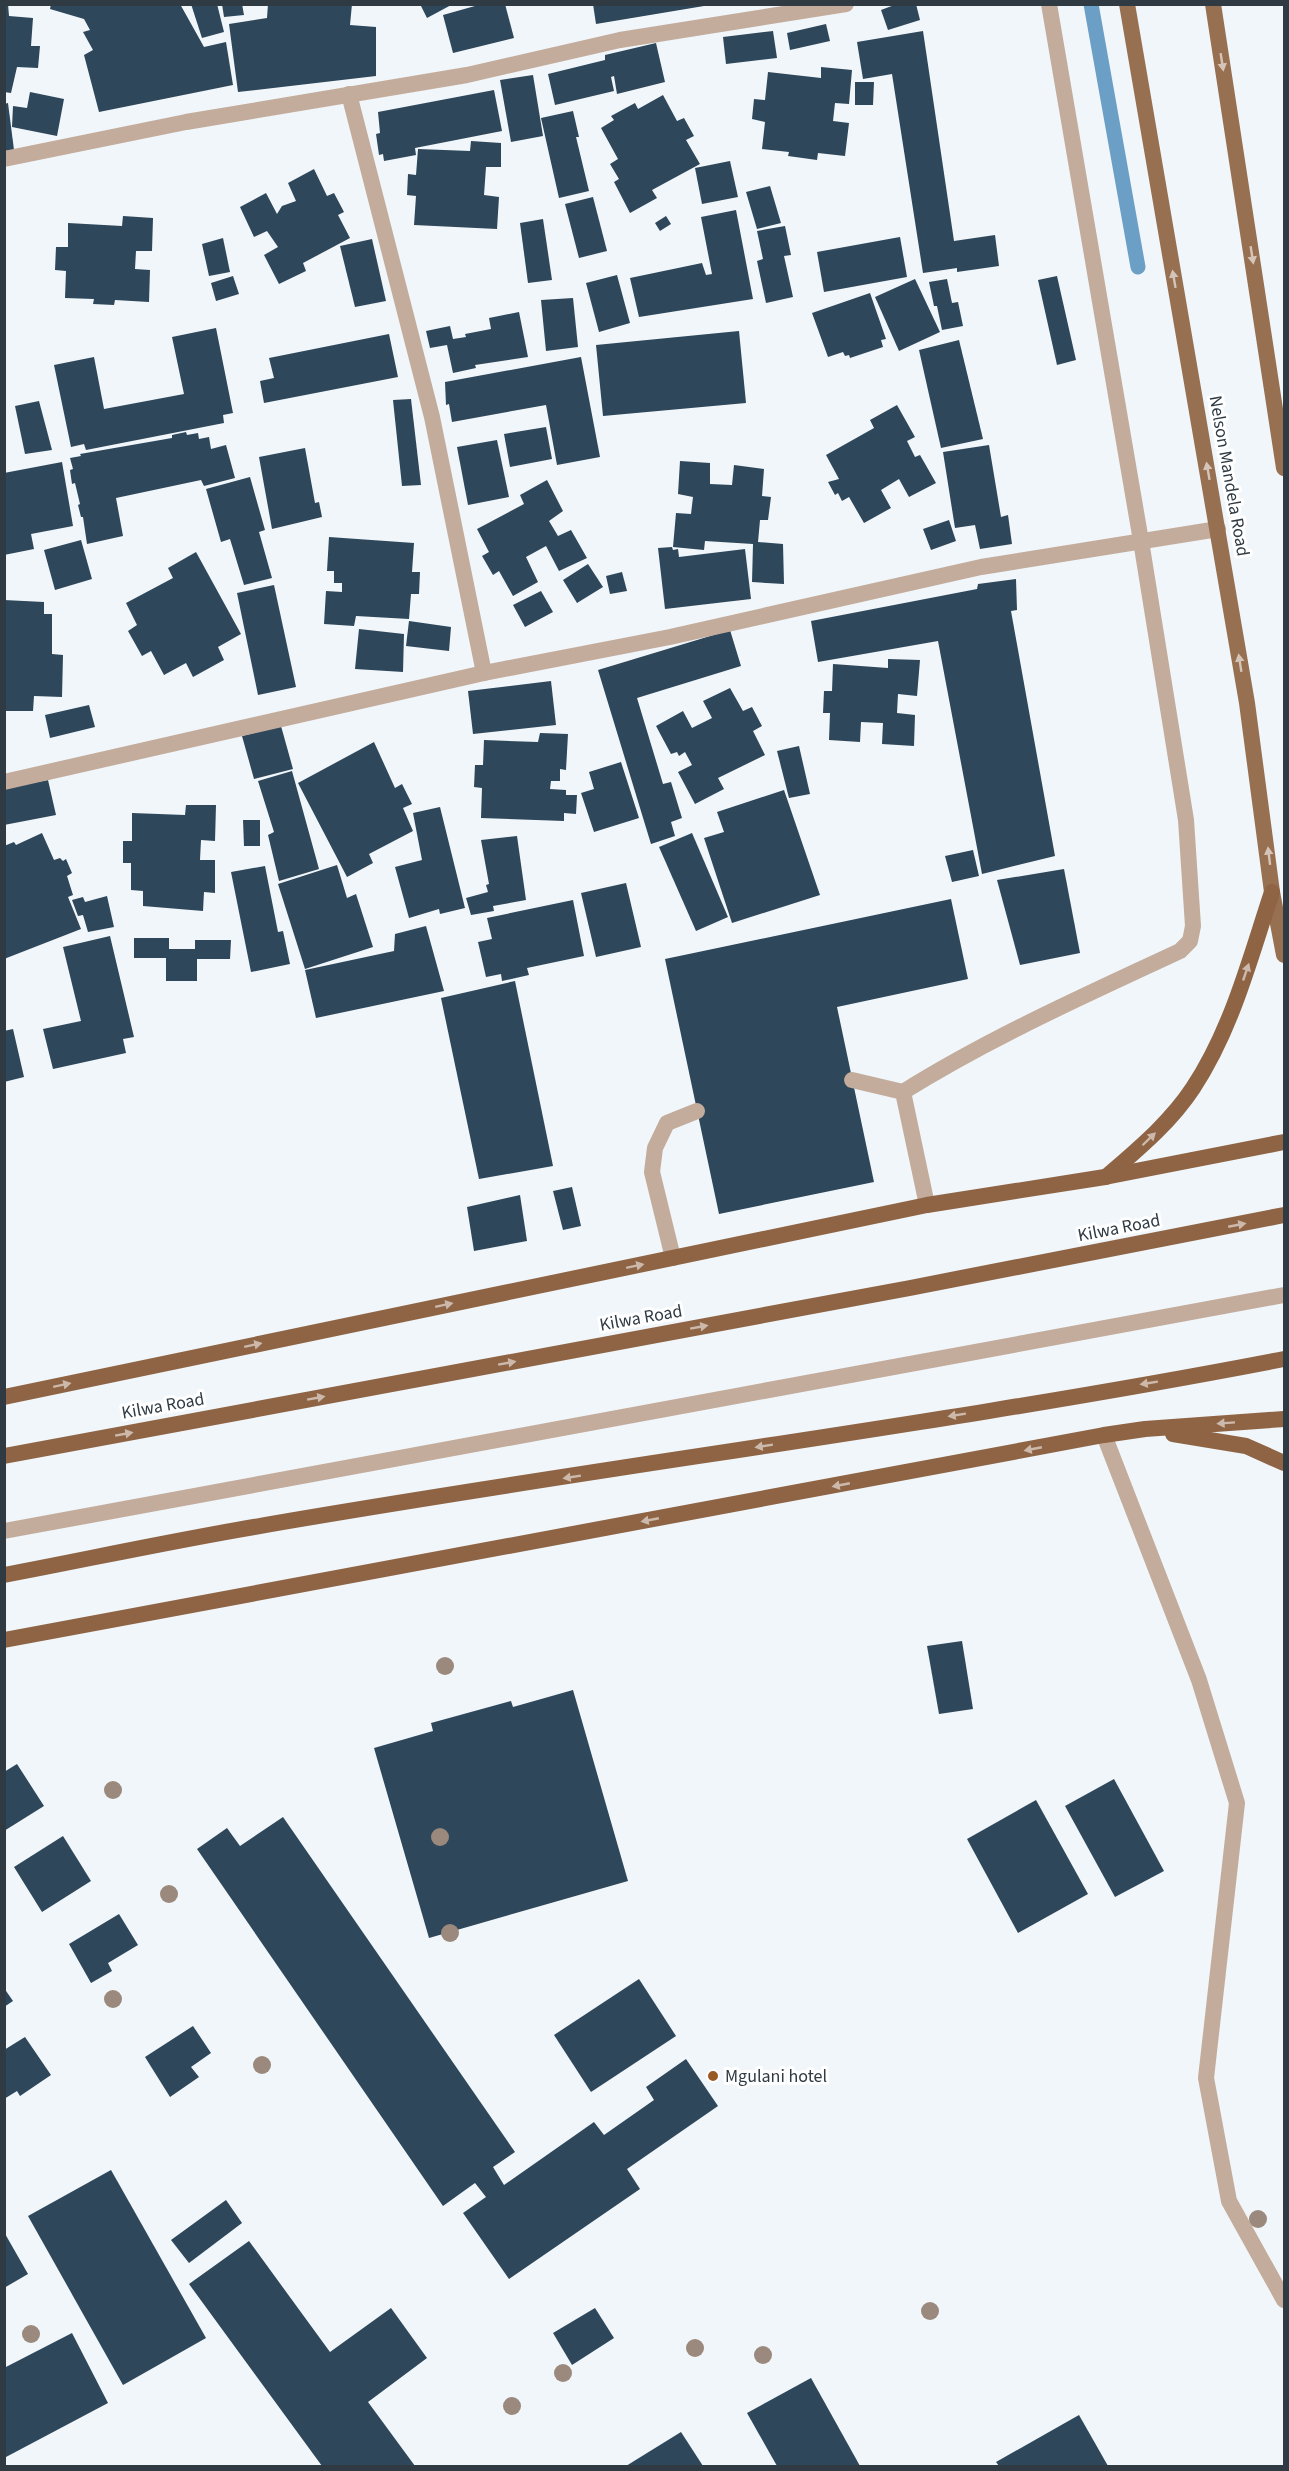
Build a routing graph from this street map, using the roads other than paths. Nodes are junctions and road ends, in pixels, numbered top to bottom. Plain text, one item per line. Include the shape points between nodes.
1 (846, 4) edge
2 (1049, 4) edge
3 (1127, 4) edge
4 (1213, 4) edge
5 (349, 94) junction
6 (4, 159) edge
7 (1284, 468) edge
8 (1218, 529) junction
9 (1141, 541) junction
10 (484, 673) junction
11 (4, 782) edge
12 (1272, 892) junction
13 (1284, 955) edge
14 (852, 1080) dead end
15 (903, 1092) junction
16 (697, 1111) dead end
17 (1284, 1142) edge
18 (1105, 1177) junction
19 (927, 1205) junction
20 (1284, 1215) edge
21 (673, 1258) junction
22 (1284, 1295) edge
23 (1284, 1359) edge
24 (4, 1397) edge
25 (1284, 1419) edge
26 (1145, 1429) junction
27 (1104, 1435) junction
28 (4, 1456) edge
29 (1284, 1463) edge
30 (4, 1531) edge
31 (4, 1575) edge
32 (4, 1640) edge
33 (1284, 2300) edge

1 - 5 street via 620,40 467,75
2 - 9 street
8 -> 3 main road, Nelson Mandela Road
4 -> 7 main road
5 - 6 street
5 - 10 street via 432,417
8 - 9 street
12 -> 8 main road, Nelson Mandela Road via 1247,703
9 - 10 street via 981,567 670,637
9 - 15 street via 1186,820 1193,926 1190,941 1180,951 1018,1028
10 - 11 street
12 - 13 main road, Nelson Mandela Road
18 -> 12 highway via 1151,1138 1193,1089 1228,1023
14 - 15 street
15 - 19 street
16 - 21 street via 667,1123 655,1148 652,1172
17 - 18 highway
18 - 19 highway
19 - 21 highway
28 -> 20 highway, Kilwa Road
24 -> 21 highway
22 - 30 street
23 -> 31 highway via 254,1527
25 -> 26 highway
26 - 27 highway
26 - 29 highway via 1246,1446
27 -> 32 highway
27 - 33 street via 1199,1680 1237,1803 1206,2078 1229,2201

